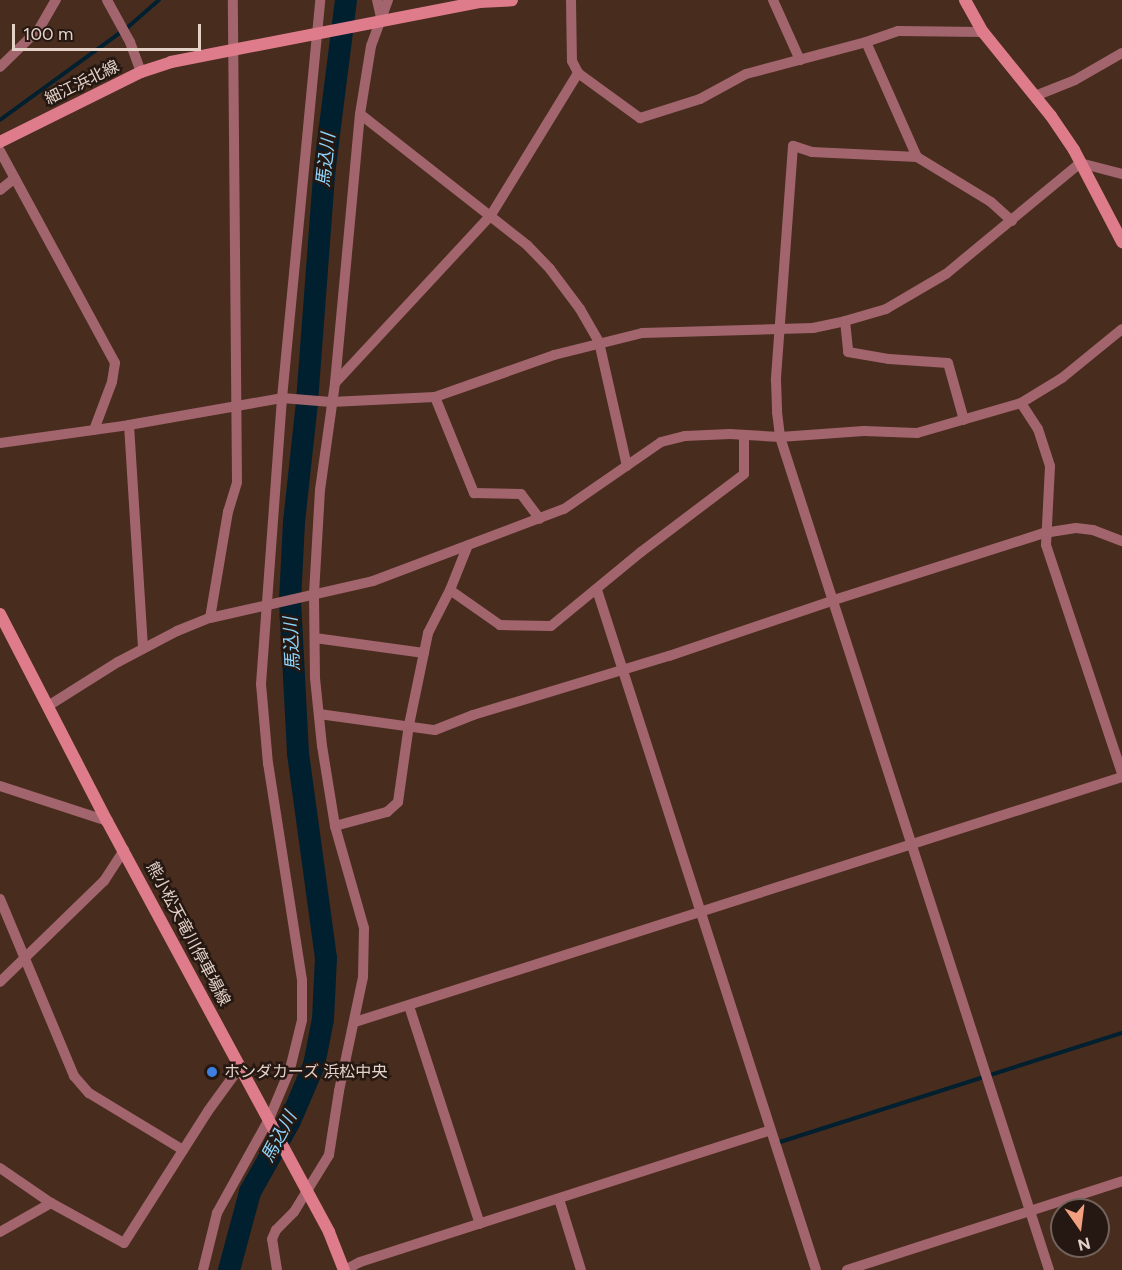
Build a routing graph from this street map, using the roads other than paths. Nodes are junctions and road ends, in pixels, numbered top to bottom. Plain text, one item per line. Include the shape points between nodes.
1 (56, 0) edge
2 (107, 0) edge
3 (233, 0) edge
4 (320, 0) edge
5 (377, 0) edge
6 (388, 0) edge
7 (512, 0) edge
8 (571, 0) edge
9 (773, 0) edge
10 (965, 0) edge
11 (377, 22) junction
12 (983, 32) junction
13 (320, 34) junction
14 (866, 42) junction
15 (232, 49) junction
16 (1122, 53) edge
17 (800, 60) junction
18 (0, 67) edge
19 (141, 72) junction
20 (578, 73) junction
21 (1035, 96) junction
22 (360, 114) junction
23 (0, 142) edge
24 (0, 151) edge
25 (917, 157) junction
26 (1080, 163) junction
27 (1122, 163) edge
28 (1119, 173) edge
29 (15, 178) junction
30 (0, 190) edge
31 (491, 215) junction
32 (1012, 222) junction
33 (1122, 242) edge
34 (845, 321) junction
35 (780, 329) junction
36 (1122, 329) edge
37 (599, 342) junction
38 (335, 383) junction
39 (435, 397) junction
40 (284, 398) junction
41 (328, 402) junction
42 (1021, 404) junction
43 (235, 405) junction
44 (964, 420) junction
45 (129, 425) junction
46 (94, 430) junction
47 (744, 435) junction
48 (780, 437) junction
49 (0, 443) edge
50 (627, 466) junction
51 (540, 519) junction
52 (1044, 533) junction
53 (1122, 542) edge
54 (468, 545) junction
55 (450, 590) junction
56 (597, 590) junction
57 (310, 596) junction
58 (834, 600) junction
59 (266, 608) junction
60 (1, 617) edge
61 (210, 618) junction
62 (315, 638) junction
63 (143, 649) junction
64 (424, 652) junction
65 (622, 670) junction
66 (48, 706) junction
67 (319, 714) junction
68 (409, 725) junction
69 (1122, 775) edge
70 (0, 786) edge
71 (107, 820) junction
72 (335, 826) junction
73 (911, 843) junction
74 (124, 850) junction
75 (0, 899) edge
76 (700, 912) junction
77 (26, 959) junction
78 (0, 982) edge
79 (409, 1006) junction
80 (355, 1022) junction
81 (240, 1067) junction
82 (271, 1122) junction
83 (770, 1130) junction
84 (183, 1150) junction
85 (0, 1168) edge
86 (1122, 1181) edge
87 (307, 1190) junction
88 (559, 1199) junction
89 (51, 1203) junction
90 (1030, 1211) junction
91 (480, 1224) junction
92 (0, 1232) edge
93 (203, 1270) edge
94 (277, 1270) edge
95 (345, 1270) edge
96 (581, 1270) edge
97 (816, 1270) edge
98 (847, 1270) edge
99 (1049, 1270) edge

1 - 18 street via 39,29
2 - 19 street
3 - 15 street
4 - 13 street
5 - 11 street
6 - 11 street
7 - 11 main road via 479,2
8 - 20 street via 572,61
9 - 17 street
10 - 12 main road
11 - 13 main road, 細江浜北線
11 - 22 street
12 - 14 street via 898,31
12 - 21 main road
13 - 15 main road, 細江浜北線
13 - 40 street
14 - 17 street
14 - 25 street
15 - 19 main road, 細江浜北線
15 - 43 street
16 - 21 street via 1075,80
17 - 20 street via 746,74 700,99 640,118
19 - 23 main road, 細江浜北線
20 - 31 street
21 - 26 main road
22 - 31 street
22 - 38 street
24 - 29 street
25 - 32 street via 991,202
25 - 35 street via 812,152 793,146
26 - 28 street
26 - 32 street
26 - 33 main road
27 - 28 street
29 - 30 street
29 - 46 street via 115,363
31 - 37 street via 550,269
31 - 38 street
32 - 34 street via 925,287 886,309
34 - 35 street via 813,328
34 - 44 street via 848,352 948,363
35 - 37 street via 642,333
35 - 48 street via 776,380
36 - 42 street via 1062,378
37 - 39 street
37 - 50 street
38 - 41 street
39 - 41 street
39 - 51 street via 474,493 521,494
40 - 41 street
40 - 43 street
40 - 59 street
41 - 57 street
42 - 44 street
42 - 52 street via 1038,429 1050,466
43 - 45 street
43 - 61 street via 237,482
44 - 48 street via 917,433 864,431
45 - 46 street
45 - 63 street
46 - 49 street
47 - 48 street
47 - 50 street via 685,436 661,442
47 - 56 street via 744,474
48 - 58 street
50 - 51 street via 588,495
51 - 54 street
52 - 53 street via 1076,528 1093,530
52 - 58 street
52 - 69 street
54 - 55 street
54 - 57 street via 373,581
55 - 56 street via 500,625 551,626
55 - 64 street via 428,633
56 - 65 street
57 - 59 street
57 - 62 street
58 - 65 street
58 - 73 street
59 - 61 street
59 - 82 street via 261,684 268,764 303,988 302,1020
60 - 66 main road, 熊小松天竜川停車場線
61 - 63 street
62 - 64 street
62 - 67 street
63 - 66 street
64 - 68 street
65 - 68 street via 435,730
65 - 76 street
66 - 71 main road, 熊小松天竜川停車場線
67 - 68 street
67 - 72 street
68 - 72 street via 394,808
69 - 73 street
70 - 71 street
71 - 74 main road, 熊小松天竜川停車場線
72 - 80 street via 364,928 363,977
73 - 76 street
73 - 90 street
74 - 77 street via 104,881
74 - 81 main road, 熊小松天竜川停車場線
75 - 77 street
76 - 79 street
76 - 83 street
77 - 78 street
77 - 84 street via 74,1076 84,1089
79 - 80 street
79 - 91 street
80 - 87 street via 329,1155
81 - 82 main road, 熊小松天竜川停車場線
81 - 84 street
82 - 87 main road, 熊小松天竜川停車場線
82 - 93 street via 217,1213
83 - 88 street
83 - 97 street
84 - 89 street via 124,1243
85 - 89 street
86 - 90 street
87 - 94 street via 272,1239
87 - 95 main road, 熊小松天竜川停車場線
88 - 91 street
88 - 96 street
89 - 92 street
90 - 98 street
90 - 99 street
91 - 95 street

